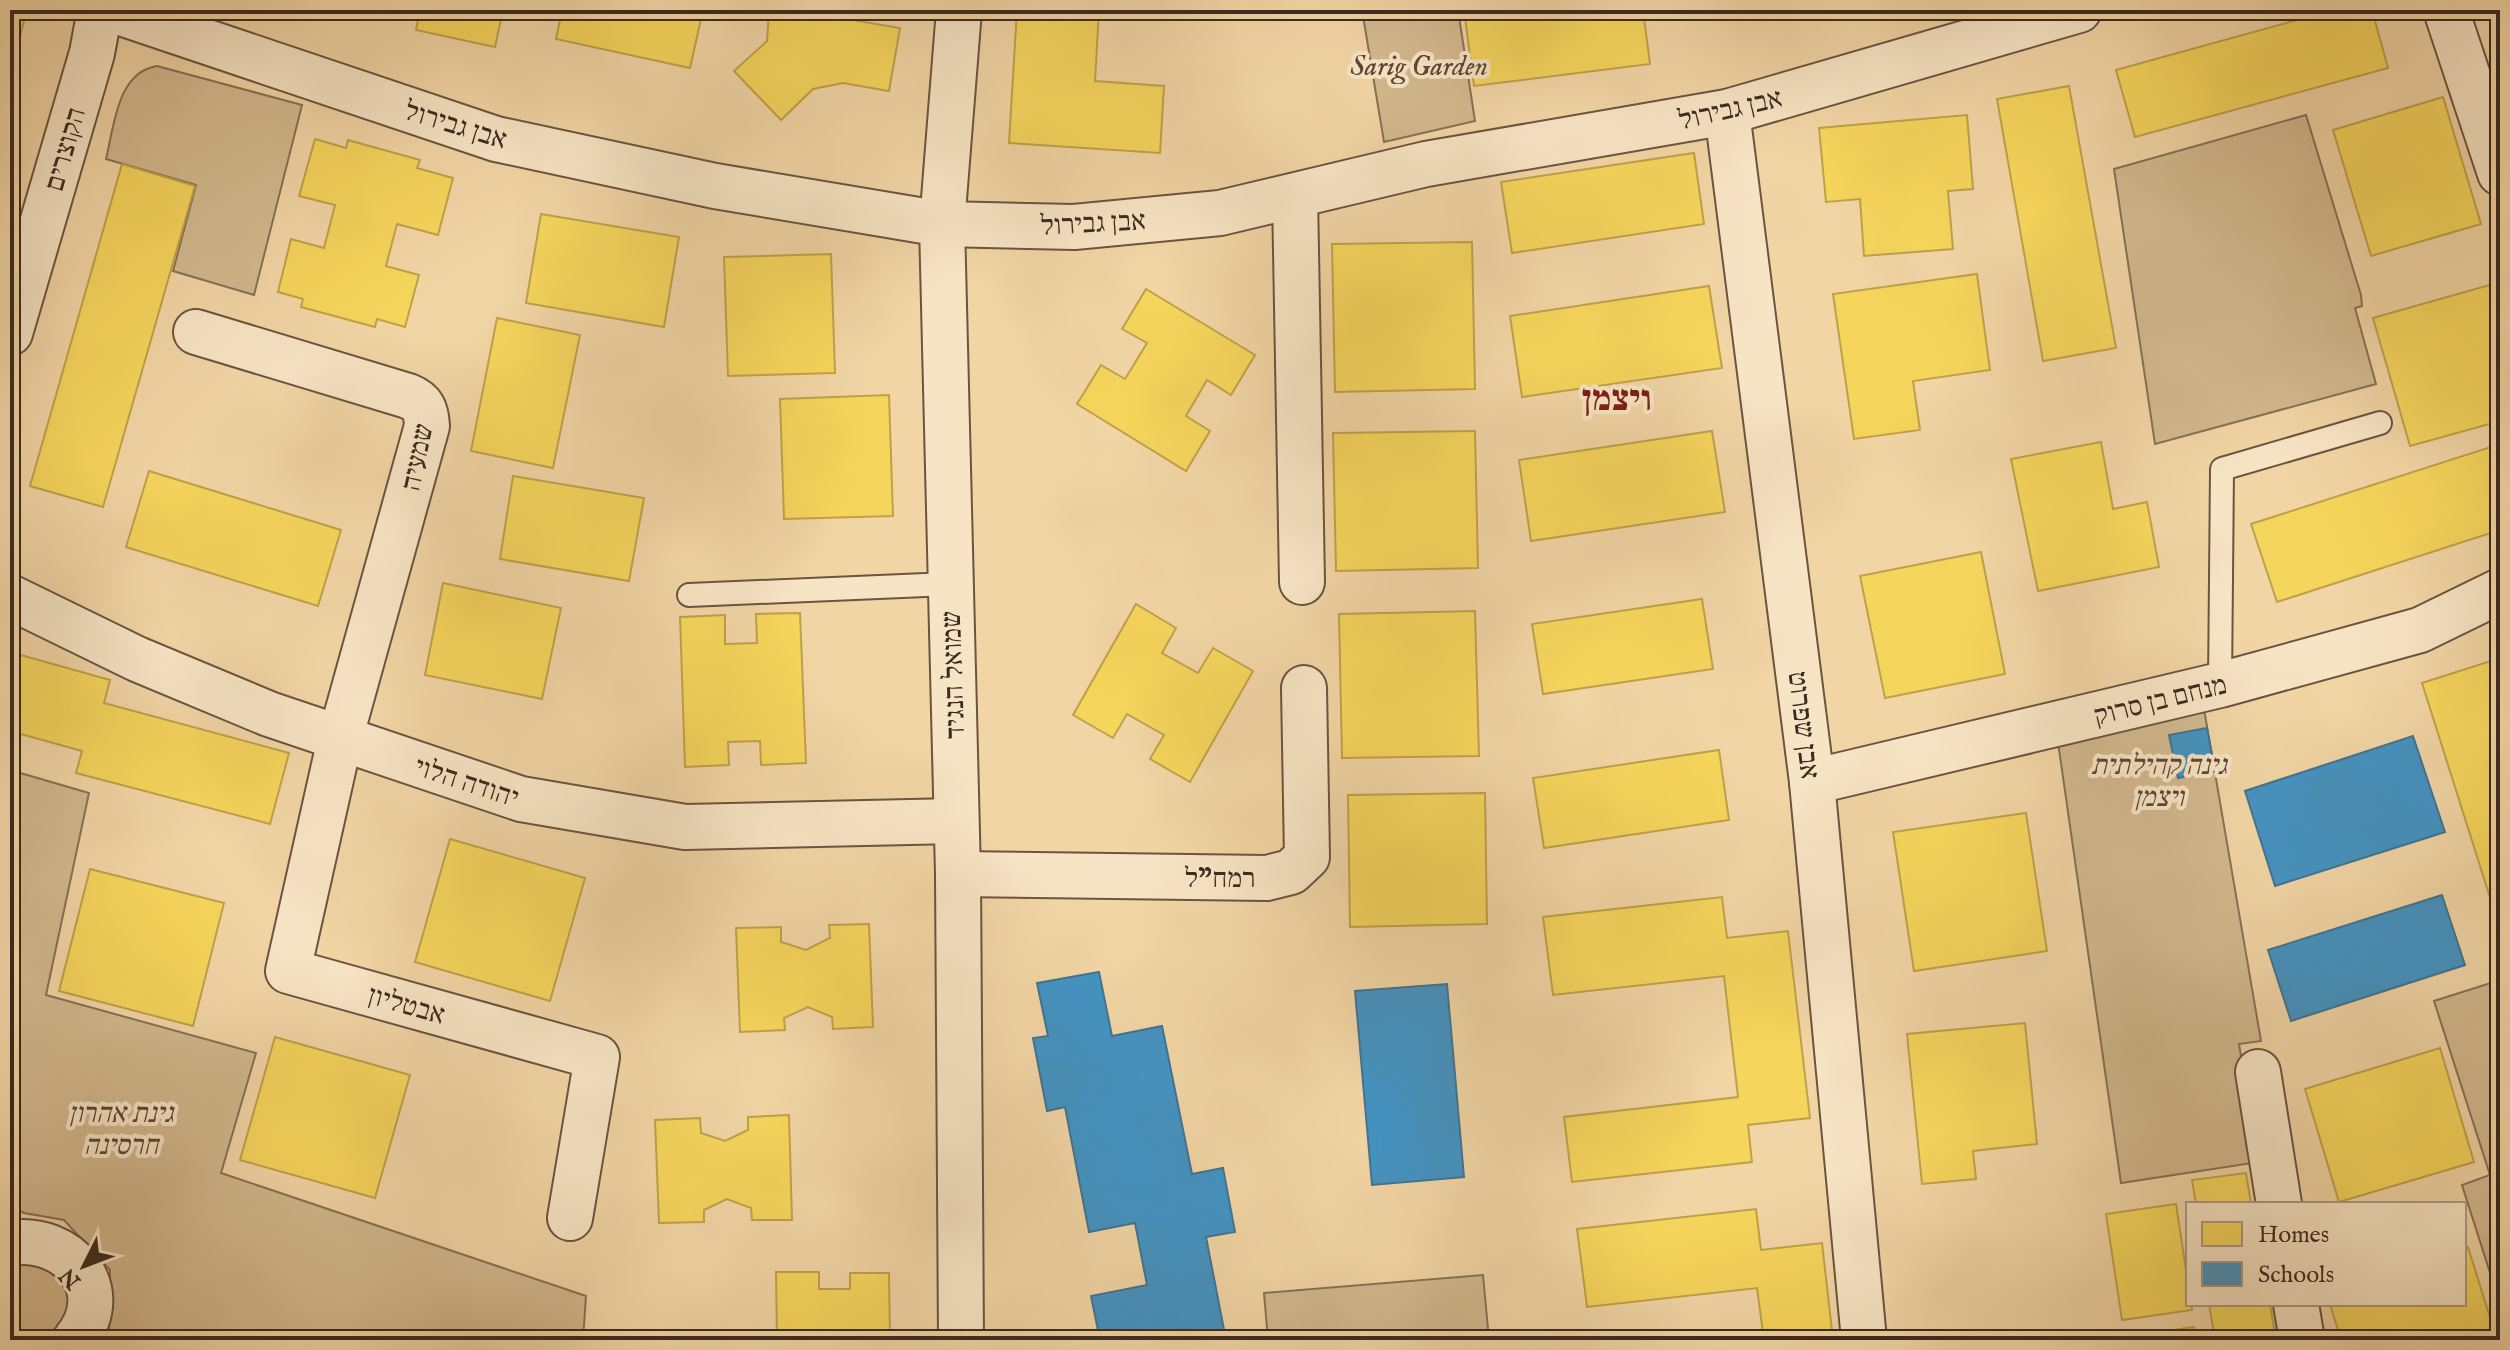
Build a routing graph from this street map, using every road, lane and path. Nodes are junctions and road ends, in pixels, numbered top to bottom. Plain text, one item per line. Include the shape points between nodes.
1 (100, 10) edge
2 (112, 10) edge
3 (959, 10) edge
4 (2079, 10) edge
5 (2446, 10) edge
6 (1727, 112) junction
7 (2500, 173) edge
8 (1295, 196) junction
9 (942, 224) junction
10 (196, 332) dead end
11 (10, 333) edge
12 (2380, 423) dead end
13 (1302, 582) dead end
14 (949, 584) junction
15 (2500, 591) edge
16 (689, 595) dead end
17 (10, 597) edge
18 (2220, 685) junction
19 (1304, 688) dead end
20 (340, 739) junction
21 (1812, 782) junction
22 (956, 821) junction
23 (958, 874) junction
24 (2258, 1072) dead end
25 (2279, 1202) edge
26 (570, 1218) dead end
27 (17, 1239) edge
28 (2296, 1306) edge
29 (82, 1337) edge
30 (961, 1340) edge
31 (1864, 1340) edge
32 (2302, 1340) edge

1 - 11 street, הקוצרים
2 - 9 street, אבן גבירול via 496,139 715,186
3 - 9 street, שמואל הנגיד
4 - 6 street, אבן גבירול
5 - 7 street
6 - 8 street, אבן גבירול via 1426,164
6 - 21 street, אבן שפרוט
8 - 9 street, אבן גבירול via 1220,213 1074,227
8 - 13 street
9 - 14 street, שמואל הנגיד
10 - 20 street, שמעיה via 408,396 426,411 427,426
12 - 18 lane via 2222,469
14 - 16 lane
14 - 22 street, שמואל הנגיד
15 - 18 street, מנחם בן סרוק via 2420,630
17 - 20 street, יהודה הלוי via 137,659
18 - 21 street, מנחם בן סרוק
19 - 23 street, רמח"ל via 1307,857 1291,872 1267,878
20 - 22 street, יהודה הלוי via 521,799 685,827
20 - 26 street, אבטליון via 288,971 597,1057
21 - 31 street, אבן שפרוט
22 - 23 street, שמואל הנגיד
23 - 30 street, שמואל הנגיד
24 - 25 street
27 - 29 street via 51,1245 82,1271 89,1311
28 - 32 street

